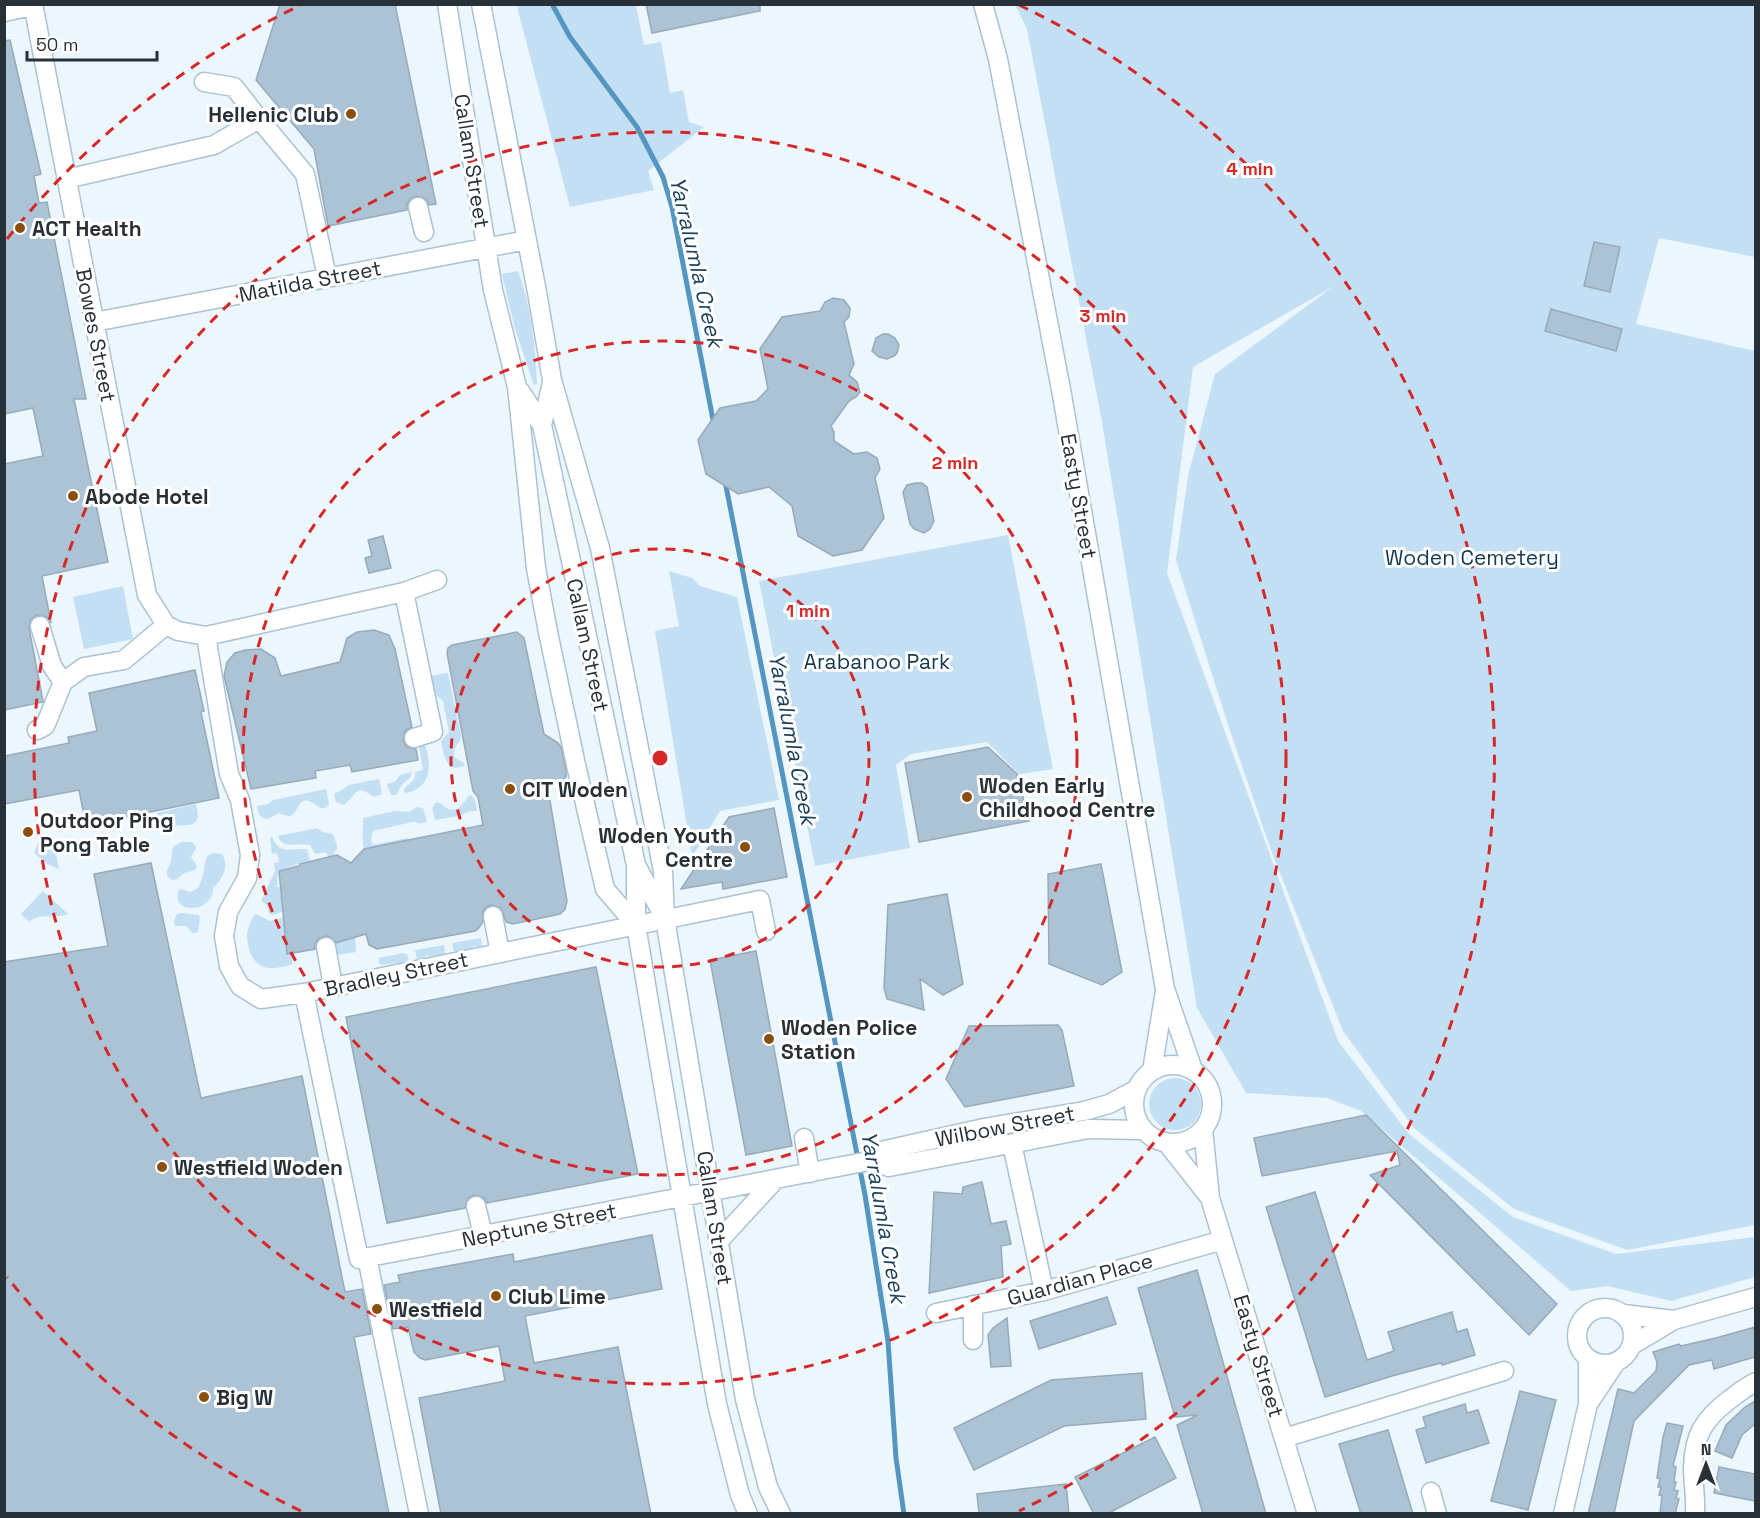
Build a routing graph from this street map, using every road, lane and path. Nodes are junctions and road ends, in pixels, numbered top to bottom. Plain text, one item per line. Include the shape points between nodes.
1 (447, 4) edge
2 (482, 4) edge
3 (983, 4) edge
4 (33, 5) edge
5 (4, 12) edge
6 (204, 82) dead end
7 (252, 123) junction
8 (66, 179) junction
9 (418, 207) dead end
10 (424, 232) dead end
11 (527, 240) junction
12 (486, 247) junction
13 (327, 278) junction
14 (94, 322) junction
15 (552, 380) junction
16 (517, 387) junction
17 (542, 425) junction
18 (437, 580) dead end
19 (404, 592) junction
20 (166, 625) junction
21 (40, 626) dead end
22 (206, 636) junction
23 (63, 682) junction
24 (37, 730) dead end
25 (414, 738) dead end
26 (636, 865) junction
27 (493, 916) dead end
28 (665, 919) junction
29 (636, 925) junction
30 (766, 931) dead end
31 (326, 946) dead end
32 (500, 953) junction
33 (333, 986) junction
34 (1166, 989) junction
35 (304, 993) junction
36 (1192, 1070) junction
37 (1152, 1071) junction
38 (1137, 1089) junction
39 (1203, 1129) junction
40 (1144, 1131) junction
41 (804, 1138) dead end
42 (1166, 1142) junction
43 (1012, 1144) junction
44 (874, 1160) junction
45 (810, 1173) junction
46 (776, 1179) junction
47 (710, 1192) junction
48 (682, 1197) junction
49 (1210, 1198) junction
50 (476, 1206) dead end
51 (483, 1235) junction
52 (1223, 1240) junction
53 (718, 1241) junction
54 (367, 1257) junction
55 (1044, 1291) junction
56 (1755, 1297) edge
57 (973, 1305) junction
58 (936, 1313) dead end
59 (1623, 1314) junction
60 (1674, 1320) junction
61 (973, 1340) dead end
62 (1632, 1345) junction
63 (1588, 1358) junction
64 (1617, 1362) junction
65 (1504, 1371) dead end
66 (1755, 1382) edge
67 (1588, 1404) junction
68 (1284, 1438) junction
69 (1431, 1492) dead end
70 (419, 1514) edge
71 (748, 1514) edge
72 (781, 1514) edge
73 (1307, 1514) edge
74 (1437, 1514) edge
75 (1563, 1514) edge
76 (1695, 1514) edge

1 - 12 street, Callam Street
2 - 11 street, Callam Street
3 - 34 street, Easty Street via 998,58 1062,395
4 - 5 street
4 - 8 street, Bowes Street
6 - 7 street via 234,87
7 - 8 street via 214,145
7 - 13 street via 305,174
8 - 14 street, Bowes Street
9 - 10 street
11 - 12 street, Matilda Street
11 - 15 street, Callam Street
12 - 13 street, Matilda Street
12 - 16 street, Callam Street
13 - 14 street, Matilda Street
14 - 20 street, Bowes Street via 147,595
15 - 17 street
15 - 28 street, Callam Street via 600,548 663,871
16 - 17 street
16 - 29 street via 536,568 576,765 605,889
17 - 26 street, Callam Street
18 - 19 street
19 - 22 street
19 - 25 street via 433,732
20 - 22 street
20 - 23 street via 124,660 84,667
21 - 23 street via 52,666
22 - 35 street via 238,773 250,855 247,878 228,912 224,936 229,966 240,986 261,999
23 - 24 street via 45,726
26 - 28 street
26 - 29 street, Callam Street
27 - 32 street
28 - 29 street, Bradley Street
28 - 30 street, Bradley Street via 759,900
28 - 47 street, Callam Street
29 - 32 street, Bradley Street
29 - 48 street, Callam Street
31 - 33 street
32 - 33 street, Bradley Street
33 - 35 street, Bradley Street
34 - 36 street, Easty Street
34 - 37 street, Easty Street
35 - 54 street, Bradley Street via 359,1259
36 - 37 street via 1172,1065
36 - 39 street via 1210,1090 1210,1117
37 - 38 street
38 - 40 street via 1134,1111
38 - 44 street, Wilbow Street via 1109,1104 1084,1111 881,1151
39 - 42 street via 1186,1141
39 - 49 street, Easty Street
40 - 42 street
40 - 43 street, Wilbow Street via 1088,1129
41 - 45 street
42 - 49 street, Easty Street
43 - 44 street, Wilbow Street via 889,1167
43 - 55 street
44 - 45 street, Wilbow Street
45 - 46 street, Wilbow Street
46 - 47 street, Wilbow Street
46 - 53 street
47 - 48 street, Neptune Street
47 - 53 street, Callam Street
48 - 51 street, Neptune Street
48 - 71 street, Callam Street via 717,1404
49 - 52 street, Easty Street
50 - 51 street
51 - 54 street, Neptune Street
52 - 55 street, Guardian Place
52 - 68 street, Easty Street
53 - 72 street, Callam Street via 745,1400 768,1487
54 - 70 street, Bradley Street
55 - 57 street, Guardian Place
56 - 60 street
57 - 58 street, Guardian Place
57 - 61 street
59 - 60 street
59 - 62 street via 1632,1328
59 - 63 street via 1606,1308 1589,1312 1583,1318 1578,1326 1578,1344
60 - 62 street
62 - 64 street
63 - 64 street via 1602,1364
63 - 67 street
64 - 67 street
65 - 68 street
66 - 76 street via 1714,1412 1700,1434 1693,1469
67 - 75 street
68 - 73 street, Easty Street
69 - 74 street

